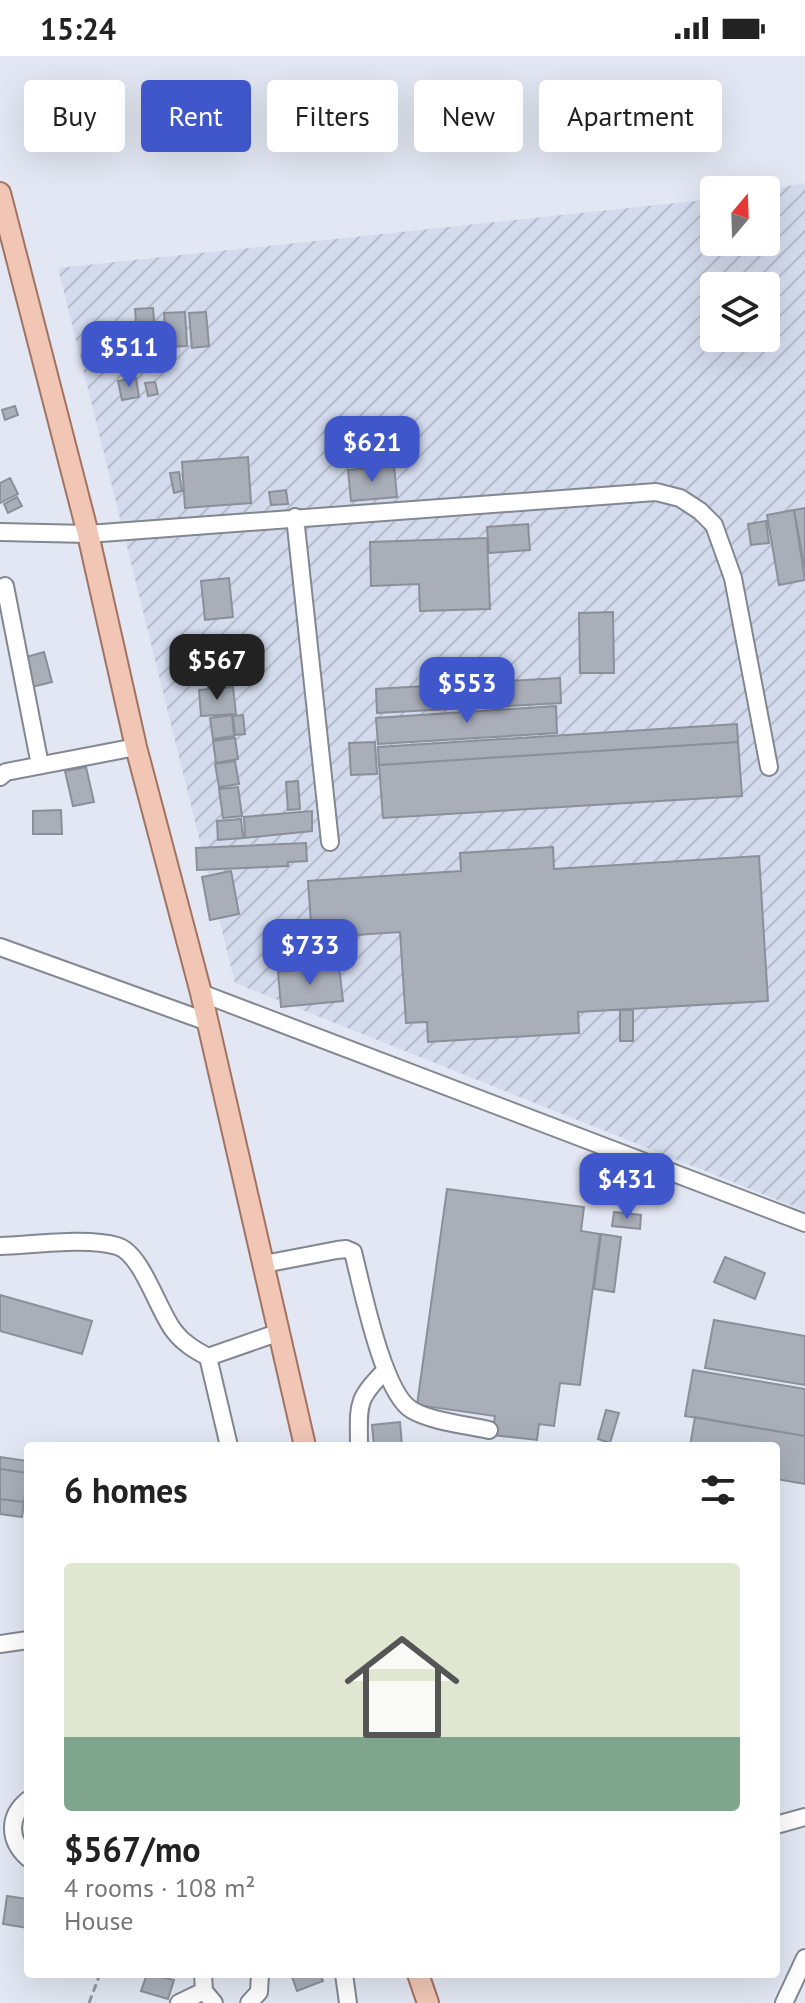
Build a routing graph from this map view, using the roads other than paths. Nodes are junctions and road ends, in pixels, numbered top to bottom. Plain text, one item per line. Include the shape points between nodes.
1 (0, 193) edge
2 (295, 517) junction
3 (0, 532) edge
4 (88, 534) junction
5 (5, 586) dead end
6 (136, 747) junction
7 (40, 765) junction
8 (769, 767) dead end
9 (0, 777) edge
10 (330, 842) dead end
11 (0, 947) edge
12 (201, 993) junction
13 (208, 1022) junction
14 (805, 1223) edge
15 (0, 1246) edge
16 (264, 1264) junction
17 (277, 1333) junction
18 (208, 1357) junction
19 (385, 1371) junction
20 (489, 1430) dead end
21 (228, 1442) edge
22 (304, 1442) edge
23 (359, 1442) edge
24 (24, 1641) edge
25 (0, 1644) edge
26 (24, 1804) edge
27 (805, 1817) edge
28 (6, 1824) edge
29 (780, 1824) edge
30 (24, 1854) edge
31 (805, 1958) edge
32 (260, 1978) edge
33 (345, 1978) edge
34 (419, 1978) edge
35 (209, 1997) edge
36 (179, 2003) edge
37 (249, 2003) edge
38 (348, 2003) edge
39 (428, 2003) edge
40 (784, 2003) edge

1 - 4 main road
2 - 4 street
2 - 8 street via 656,492 680,498 714,525 733,578
2 - 10 street
3 - 4 street
4 - 6 main road
5 - 7 street
6 - 7 street
6 - 12 main road
7 - 9 street
11 - 13 street
12 - 13 main road
12 - 14 street
13 - 16 main road
15 - 18 street via 121,1247 134,1260 173,1331
16 - 17 main road
16 - 19 street via 337,1250 353,1252
17 - 18 street
17 - 22 main road
18 - 21 street
19 - 20 street via 399,1402 414,1412
19 - 23 street via 359,1405
24 - 25 street
26 - 28 street
27 - 29 street
28 - 30 street
31 - 40 street
32 - 37 street via 259,1992
33 - 38 street
34 - 39 main road
35 - 36 street

